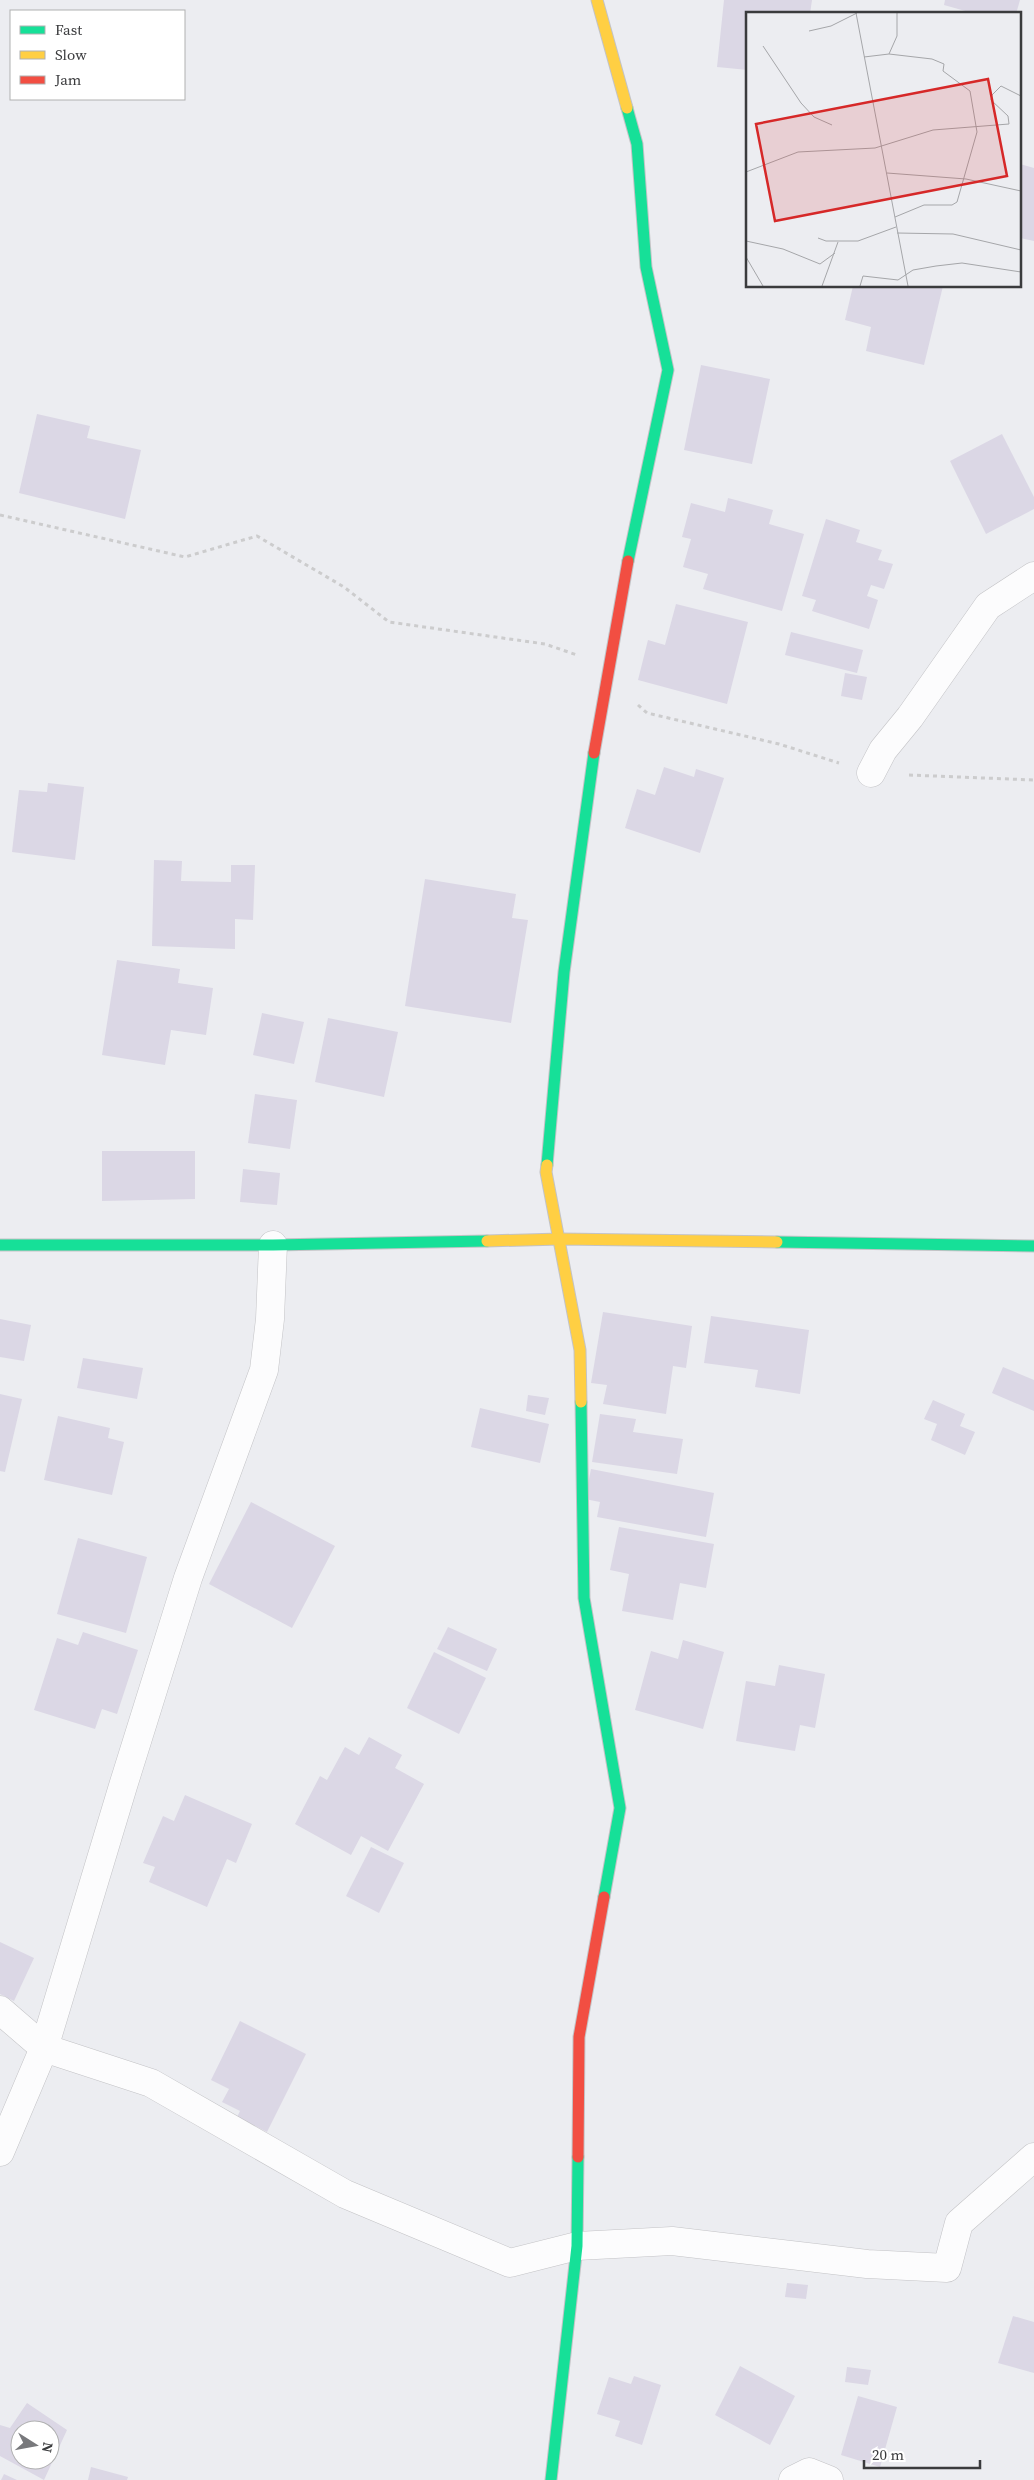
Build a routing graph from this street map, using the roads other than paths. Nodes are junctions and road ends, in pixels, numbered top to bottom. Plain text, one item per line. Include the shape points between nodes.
1 (597, 0) edge
2 (1034, 576) edge
3 (871, 773) road end
4 (560, 1239) junction
5 (273, 1245) junction
6 (0, 1246) edge
7 (1034, 1246) edge
8 (0, 2010) edge
9 (44, 2048) junction
10 (0, 2152) edge
11 (1034, 2157) edge
12 (577, 2246) junction
13 (551, 2480) edge
14 (793, 2480) edge
15 (829, 2480) edge

1 - 4 street via 637,144 646,267 668,370 627,568 590,776 564,972 546,1172
2 - 3 street via 988,606 883,750
4 - 5 street
4 - 7 street
4 - 12 street via 580,1350 584,1598 620,1808 580,2038
5 - 6 street
5 - 9 street via 264,1370 188,1578
8 - 9 street
9 - 10 street
9 - 12 street via 151,2082 345,2194 510,2263
11 - 12 street via 959,2223 947,2268 867,2264 672,2242
12 - 13 street
14 - 15 street via 809,2472

